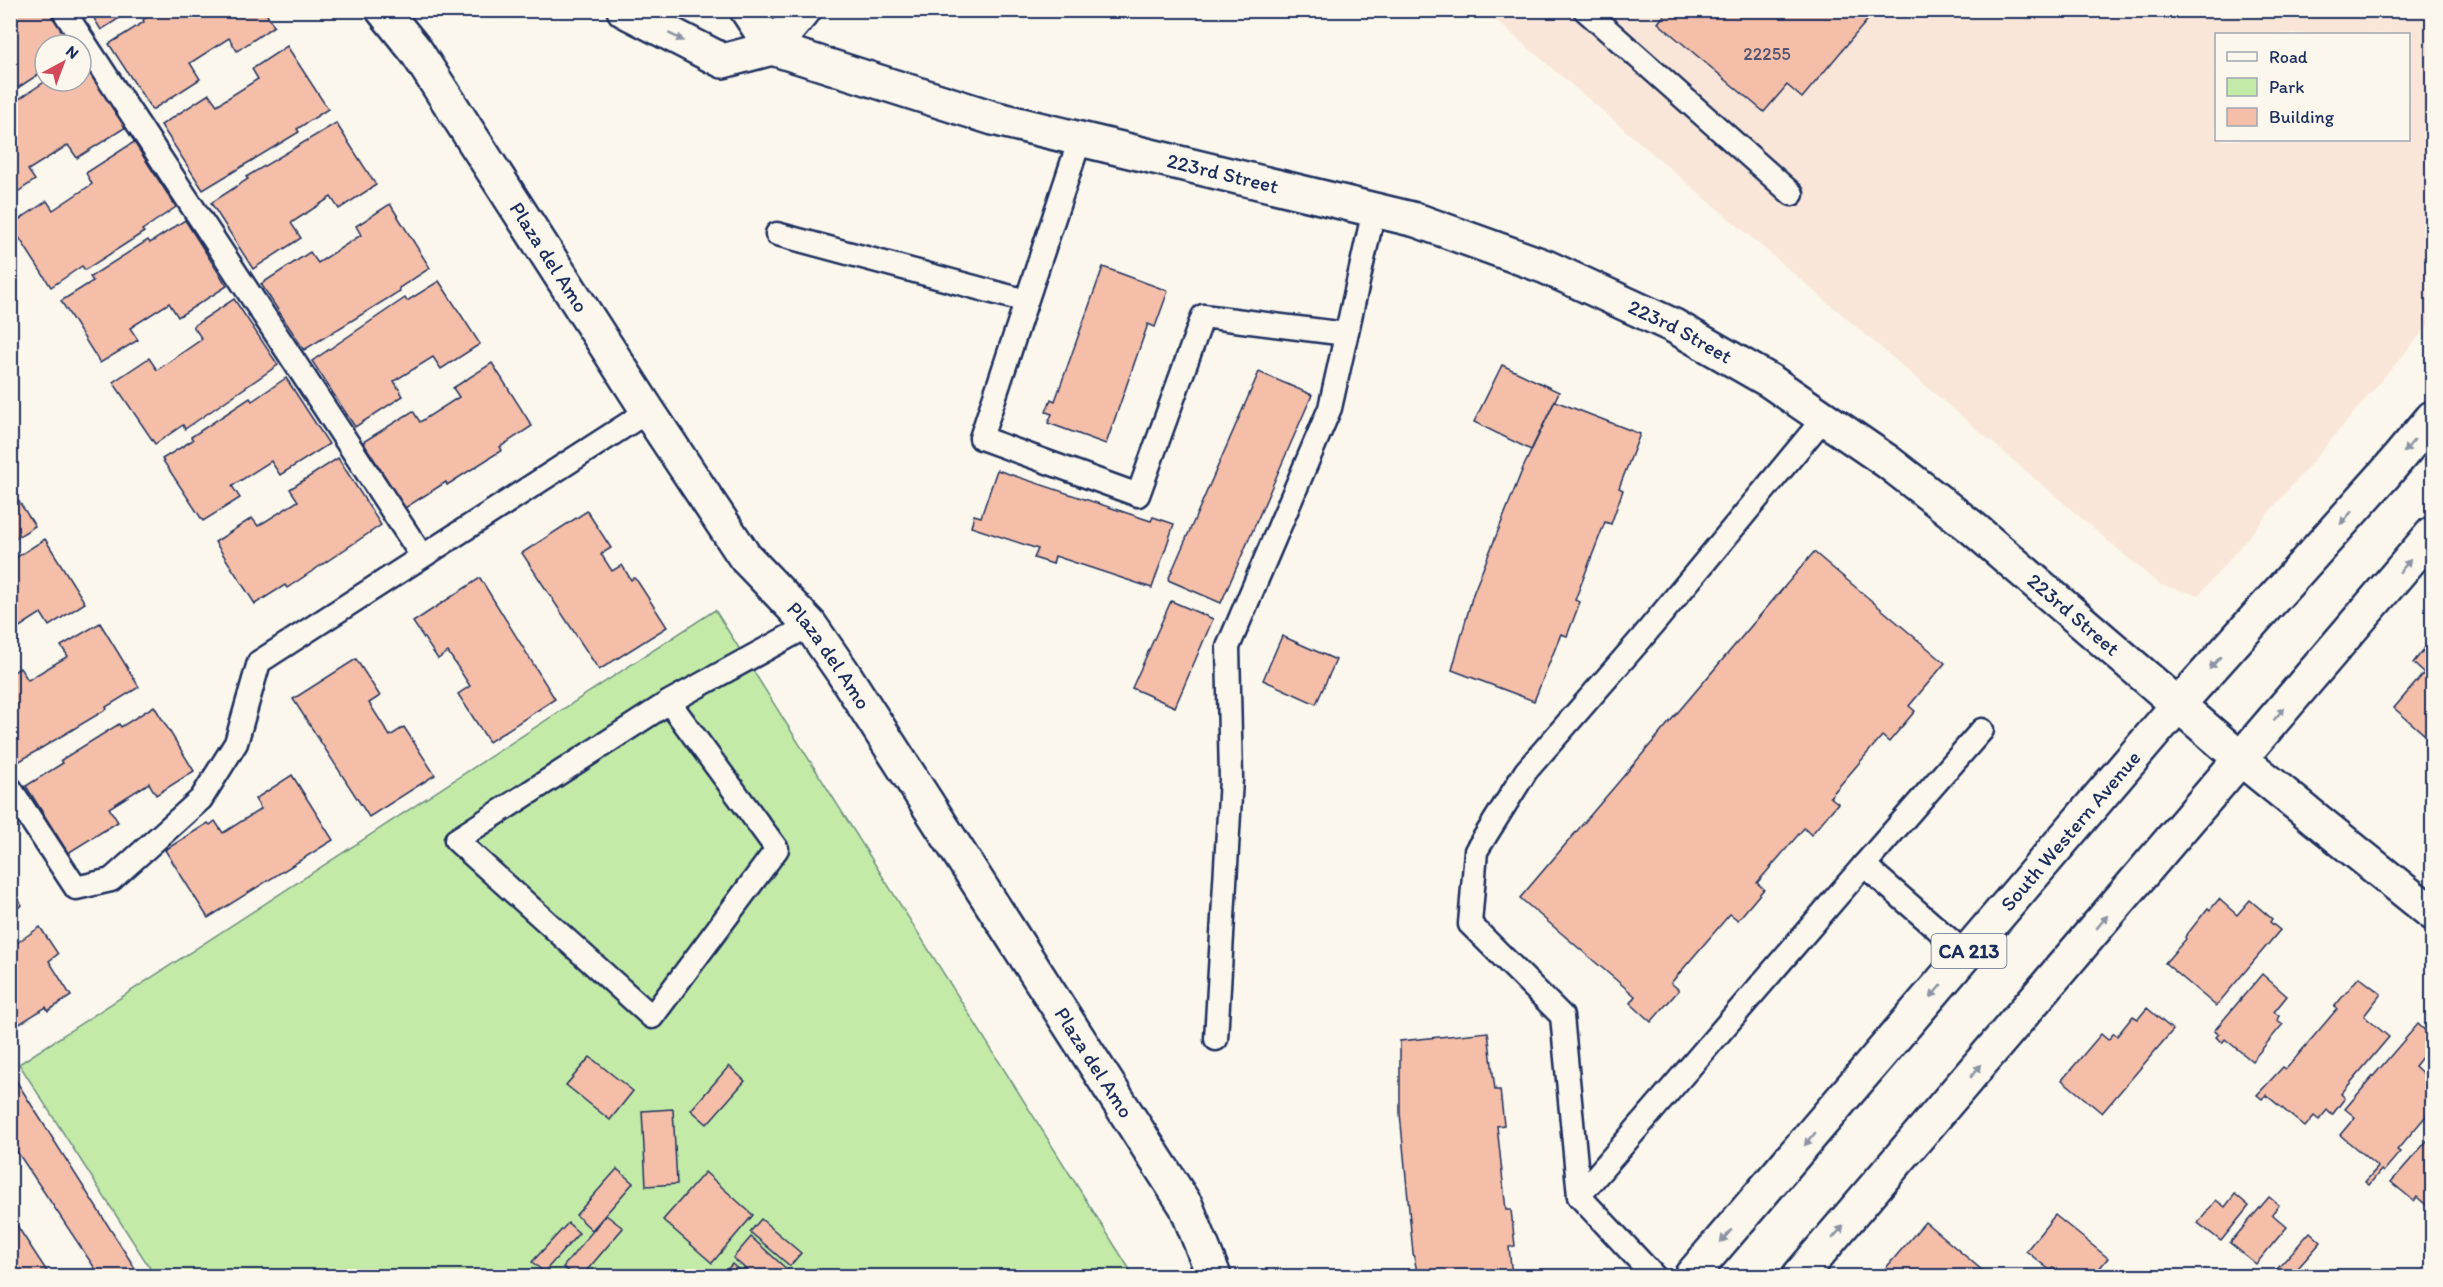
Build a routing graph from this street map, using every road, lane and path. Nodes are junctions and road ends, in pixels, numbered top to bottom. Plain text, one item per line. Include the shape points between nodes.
1 (63, 10) edge
2 (383, 10) edge
3 (413, 10) edge
4 (624, 10) edge
5 (747, 10) edge
6 (804, 10) edge
7 (1585, 10) edge
8 (772, 48) junction
9 (416, 51) junction
10 (1080, 139) junction
11 (1792, 194) dead end
12 (1374, 210) junction
13 (777, 234) dead end
14 (1026, 302) junction
15 (1346, 334) junction
16 (648, 411) junction
17 (1824, 418) junction
18 (2433, 418) edge
19 (2433, 534) edge
20 (422, 556) junction
21 (810, 625) junction
22 (669, 702) junction
23 (2177, 706) junction
24 (1982, 730) dead end
25 (2241, 759) junction
26 (10, 788) edge
27 (1864, 865) junction
28 (2433, 913) edge
29 (1966, 954) junction
30 (1216, 1039) dead end
31 (1579, 1196) junction
32 (1214, 1276) edge
33 (1654, 1276) edge
34 (1691, 1276) edge
35 (1799, 1276) edge

1 - 20 lane
2 - 9 main road, Plaza del Amo
3 - 9 main road, Plaza del Amo
4 -> 8 main road via 723,61
5 - 8 main road
6 - 8 main road
7 - 11 lane
8 - 10 main road, 223rd Street via 993,118
9 - 16 main road, Plaza del Amo
10 - 12 main road, 223rd Street
10 - 14 lane
12 - 15 lane
12 - 17 main road, 223rd Street via 1416,220 1546,267 1664,321 1770,381
13 - 14 lane
14 - 15 lane via 981,438 1138,495 1203,316
15 - 30 lane via 1330,408 1228,647 1231,779
16 - 20 lane
16 - 21 main road, Plaza del Amo via 745,557
17 - 23 main road, 223rd Street via 1974,529
17 - 31 lane via 1526,771 1476,851 1470,924 1562,1016
18 -> 23 main road, South Western Avenue / CA 213
25 -> 19 main road
20 - 26 lane via 259,662 236,743 201,799 111,880 76,888
21 - 22 lane
21 - 32 main road, Plaza del Amo via 1186,1206
22 - 22 lane via 456,840 652,1017 777,849
23 - 25 main road, 223rd Street
23 - 29 main road, South Western Avenue / CA 213
24 - 27 lane
25 - 28 main road, 223rd Street
35 -> 25 main road
27 - 29 lane
27 - 31 lane
29 -> 34 main road, South Western Avenue / CA 213
31 - 33 lane

